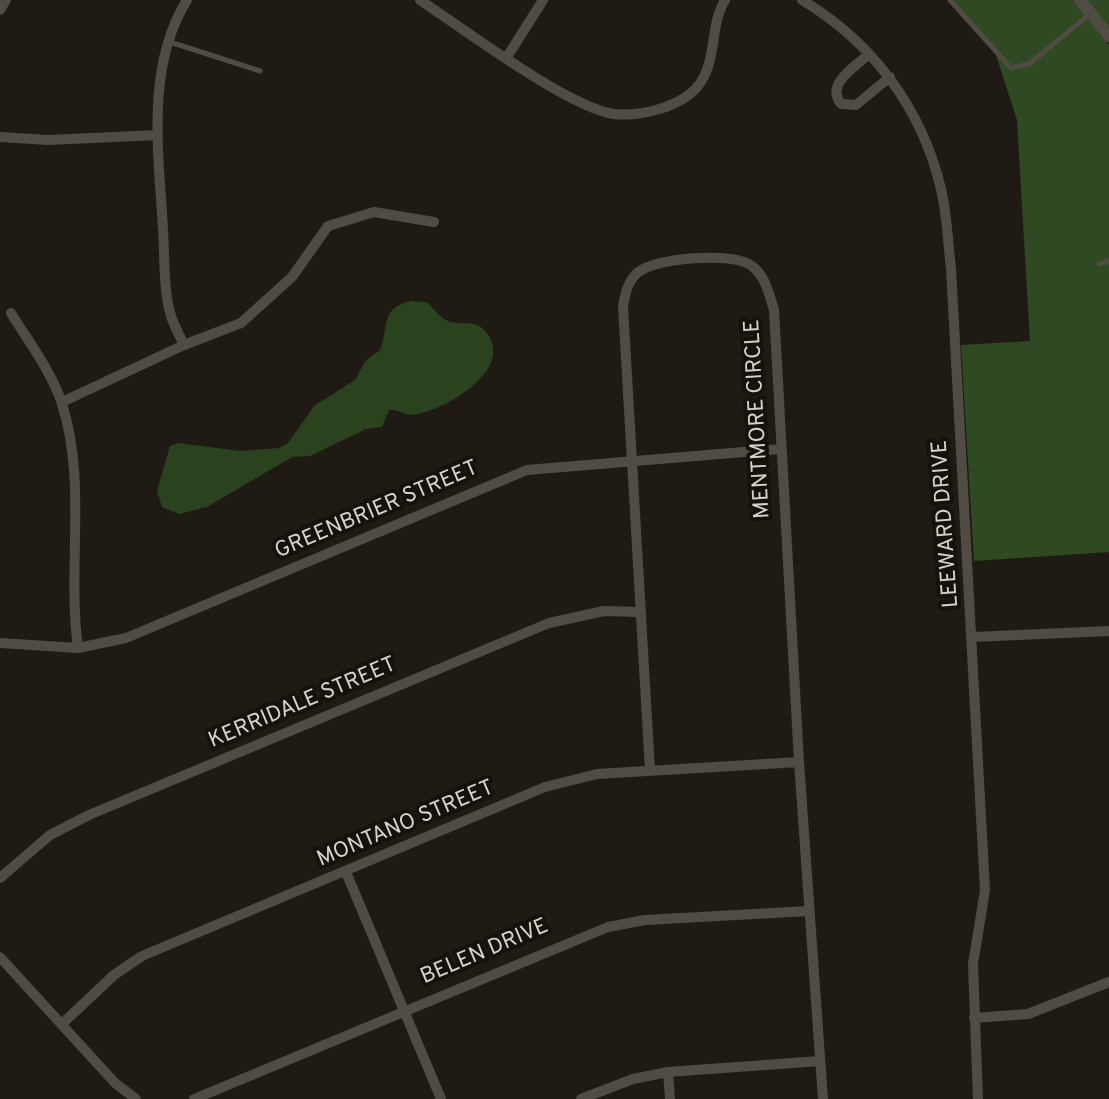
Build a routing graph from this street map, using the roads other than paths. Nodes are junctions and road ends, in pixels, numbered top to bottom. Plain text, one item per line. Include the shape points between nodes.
1 (6, 0) edge
2 (187, 0) edge
3 (420, 0) edge
4 (543, 0) edge
5 (725, 0) edge
6 (802, 0) edge
7 (950, 0) edge
8 (1080, 0) edge
9 (0, 10) edge
10 (1091, 13) junction
11 (1109, 36) edge
12 (169, 42) junction
13 (869, 54) junction
14 (507, 57) junction
15 (260, 71) dead end
16 (890, 77) junction
17 (158, 135) junction
18 (0, 137) edge
19 (434, 222) dead end
20 (1109, 261) edge
21 (1099, 264) dead end
22 (11, 313) dead end
23 (184, 345) junction
24 (62, 402) junction
25 (780, 449) junction
26 (631, 460) junction
27 (640, 612) junction
28 (1109, 631) edge
29 (973, 637) junction
30 (0, 643) edge
31 (78, 648) junction
32 (799, 762) junction
33 (650, 770) junction
34 (346, 872) junction
35 (0, 878) edge
36 (809, 911) junction
37 (0, 957) edge
38 (1109, 982) edge
39 (404, 1009) junction
40 (974, 1018) junction
41 (63, 1023) junction
42 (820, 1061) junction
43 (668, 1072) junction
44 (136, 1099) edge
45 (194, 1099) edge
46 (441, 1099) edge
47 (581, 1099) edge
48 (670, 1099) edge
49 (823, 1099) edge
50 (978, 1099) edge

1 - 9 street
2 - 12 street
3 - 14 street
4 - 14 street
5 - 14 street via 709,69 696,89 676,103 644,112 614,114 581,103
6 - 13 street, LEEWARD DRIVE via 834,19
7 - 10 lane via 1011,68 1029,64
8 - 10 street
10 - 11 street
12 - 15 lane
12 - 17 street
13 - 16 street, LEEWARD DRIVE
13 - 16 street via 837,84 841,104 856,105
16 - 29 street, LEEWARD DRIVE via 921,132 941,189 951,269
17 - 18 street
17 - 23 street via 166,276 171,316
19 - 23 street via 374,212 328,226 292,277 241,323
20 - 21 lane
22 - 24 street
23 - 24 street
24 - 31 street via 73,452 73,612
25 - 26 street, GREENBRIER STREET
25 - 26 street, MENTMORE CIRCLE via 774,310 765,281 751,264 728,258 657,262 638,273 626,289 623,307
25 - 32 street, MENTMORE CIRCLE
26 - 27 street, MENTMORE CIRCLE
26 - 31 street, GREENBRIER STREET via 527,470 126,638
27 - 33 street, MENTMORE CIRCLE
27 - 35 street, KERRIDALE STREET via 604,611 549,623 89,815 50,835
28 - 29 street
29 - 40 street, LEEWARD DRIVE via 985,890 973,964
30 - 31 street, GREENBRIER STREET
32 - 33 street, MONTANO STREET
32 - 36 street, MENTMORE CIRCLE
33 - 34 street, MONTANO STREET via 597,774 545,787
34 - 39 street
34 - 41 street, MONTANO STREET via 142,956
36 - 39 street, BELEN DRIVE via 645,920 608,927
36 - 42 street, MENTMORE CIRCLE
37 - 41 street
38 - 40 street via 1028,1014
39 - 45 street, BELEN DRIVE
39 - 46 street
40 - 50 street, LEEWARD DRIVE
41 - 44 street via 115,1083
42 - 43 street
42 - 49 street, MENTMORE CIRCLE
43 - 47 street
43 - 48 street

